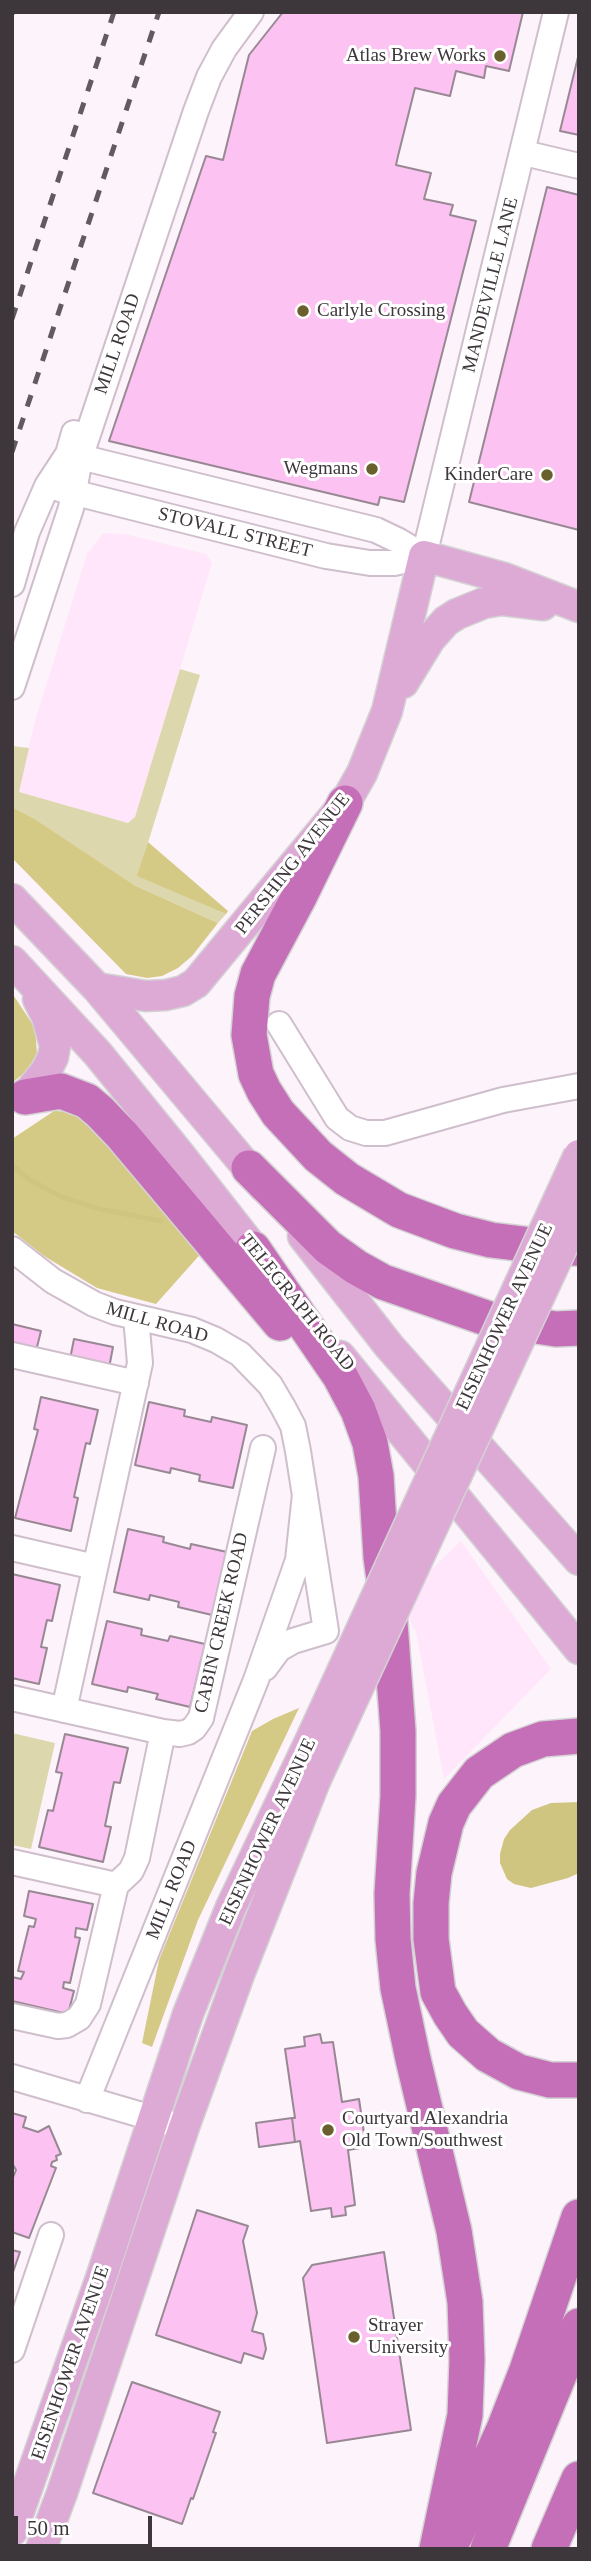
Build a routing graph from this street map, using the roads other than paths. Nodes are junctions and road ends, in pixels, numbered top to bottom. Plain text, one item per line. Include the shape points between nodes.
1 (233, 12) edge
2 (251, 12) edge
3 (556, 12) edge
4 (524, 153) junction
5 (579, 166) edge
6 (74, 456) junction
7 (47, 486) junction
8 (74, 494) junction
9 (424, 556) junction
10 (12, 584) edge
11 (579, 609) edge
12 (12, 688) edge
13 (387, 711) junction
14 (345, 803) junction
15 (12, 900) edge
16 (18, 967) edge
17 (97, 988) junction
18 (279, 1024) dead end
19 (579, 1086) edge
20 (19, 1101) edge
21 (180, 1155) junction
22 (579, 1155) edge
23 (249, 1168) junction
24 (579, 1211) edge
25 (579, 1248) edge
26 (12, 1249) edge
27 (253, 1249) junction
28 (452, 1306) junction
29 (579, 1312) edge
30 (136, 1317) junction
31 (174, 1326) junction
32 (579, 1328) edge
33 (12, 1355) edge
34 (138, 1373) junction
35 (262, 1448) dead end
36 (305, 1494) junction
37 (12, 1548) edge
38 (381, 1557) junction
39 (579, 1560) edge
40 (95, 1567) junction
41 (579, 1649) edge
42 (256, 1680) junction
43 (12, 1698) edge
44 (64, 1710) junction
45 (163, 1732) junction
46 (579, 1736) edge
47 (12, 1862) edge
48 (116, 1885) junction
49 (12, 2016) edge
50 (12, 2077) edge
51 (579, 2080) edge
52 (87, 2100) junction
53 (154, 2119) junction
54 (184, 2127) junction
55 (579, 2217) edge
56 (51, 2235) dead end
57 (579, 2326) edge
58 (12, 2350) edge
59 (579, 2479) edge
60 (18, 2498) edge
61 (12, 2531) edge
62 (41, 2549) edge
63 (437, 2549) edge
64 (448, 2549) edge
65 (488, 2549) edge
66 (550, 2549) edge

1 - 6 street, MILL ROAD via 212,40 187,92
2 - 6 street, MILL ROAD via 209,77
3 - 4 street, MANDEVILLE LANE
4 - 5 street
4 - 9 street, MANDEVILLE LANE
6 - 7 street, MILL ROAD
6 - 8 street, MILL ROAD
6 - 9 street, STOVALL STREET via 376,530
7 - 8 street, STOVALL STREET
7 - 10 street, MILL ROAD
8 - 9 street, STOVALL STREET via 326,556 370,563
8 - 12 street, MILL ROAD
9 - 11 main road, STOVALL STREET via 504,578
9 - 13 main road, PERSHING AVENUE
11 - 13 main road via 502,600 457,614 429,639
13 - 14 main road, PERSHING AVENUE
14 - 17 main road, PERSHING AVENUE via 196,983 166,995
14 - 25 highway via 258,974 250,1035 256,1074 264,1091 318,1156 399,1210 491,1240
15 - 17 main road
16 - 20 main road via 47,1017 55,1046 47,1071
16 - 21 main road, TELEGRAPH ROAD
17 - 23 main road
18 - 19 street via 337,1118 366,1133 385,1133 503,1100
20 - 21 main road via 56,1084 90,1089 113,1101
20 - 38 highway via 61,1091 87,1101 100,1112 293,1338 336,1404 350,1438
21 - 27 main road, TELEGRAPH ROAD
22 - 53 main road, EISENHOWER AVENUE, bridge via 231,1907 188,2014
23 - 28 highway via 328,1247 356,1268
23 - 39 main road via 389,1346
24 - 54 main road, EISENHOWER AVENUE, bridge via 315,1781
26 - 30 street, MILL ROAD via 75,1295
27 - 38 highway via 317,1339 358,1410 376,1476
27 - 41 main road, TELEGRAPH ROAD
28 - 29 highway via 539,1314
28 - 32 highway via 514,1324
30 - 31 street, MILL ROAD
30 - 34 street
31 - 34 street
31 - 36 street, MILL ROAD via 216,1340 240,1354 270,1385 293,1426
33 - 34 street
34 - 40 street
35 - 45 street, CABIN CREEK ROAD via 201,1718 188,1732
36 - 42 street, MILL ROAD via 298,1560
36 - 42 street, MILL ROAD via 326,1631 279,1650
37 - 40 street
38 - 63 highway via 398,1731 392,1894 398,1989 454,2231 465,2302 465,2415
40 - 44 street
42 - 52 street, MILL ROAD
43 - 44 street
44 - 45 street
45 - 48 street via 136,1858 131,1871
46 - 51 highway via 543,1739 513,1750 479,1773 454,1805 434,1873 431,1939 438,1992 475,2045 519,2071 550,2080
47 - 48 street
48 - 49 street via 88,2004 79,2018 58,2026
50 - 52 street
52 - 53 street
53 - 54 street
53 - 60 main road, EISENHOWER AVENUE
54 - 62 main road, EISENHOWER AVENUE
55 - 64 highway via 504,2429
56 - 58 street
57 - 65 highway
59 - 66 highway
60 - 61 main road, EISENHOWER AVENUE

